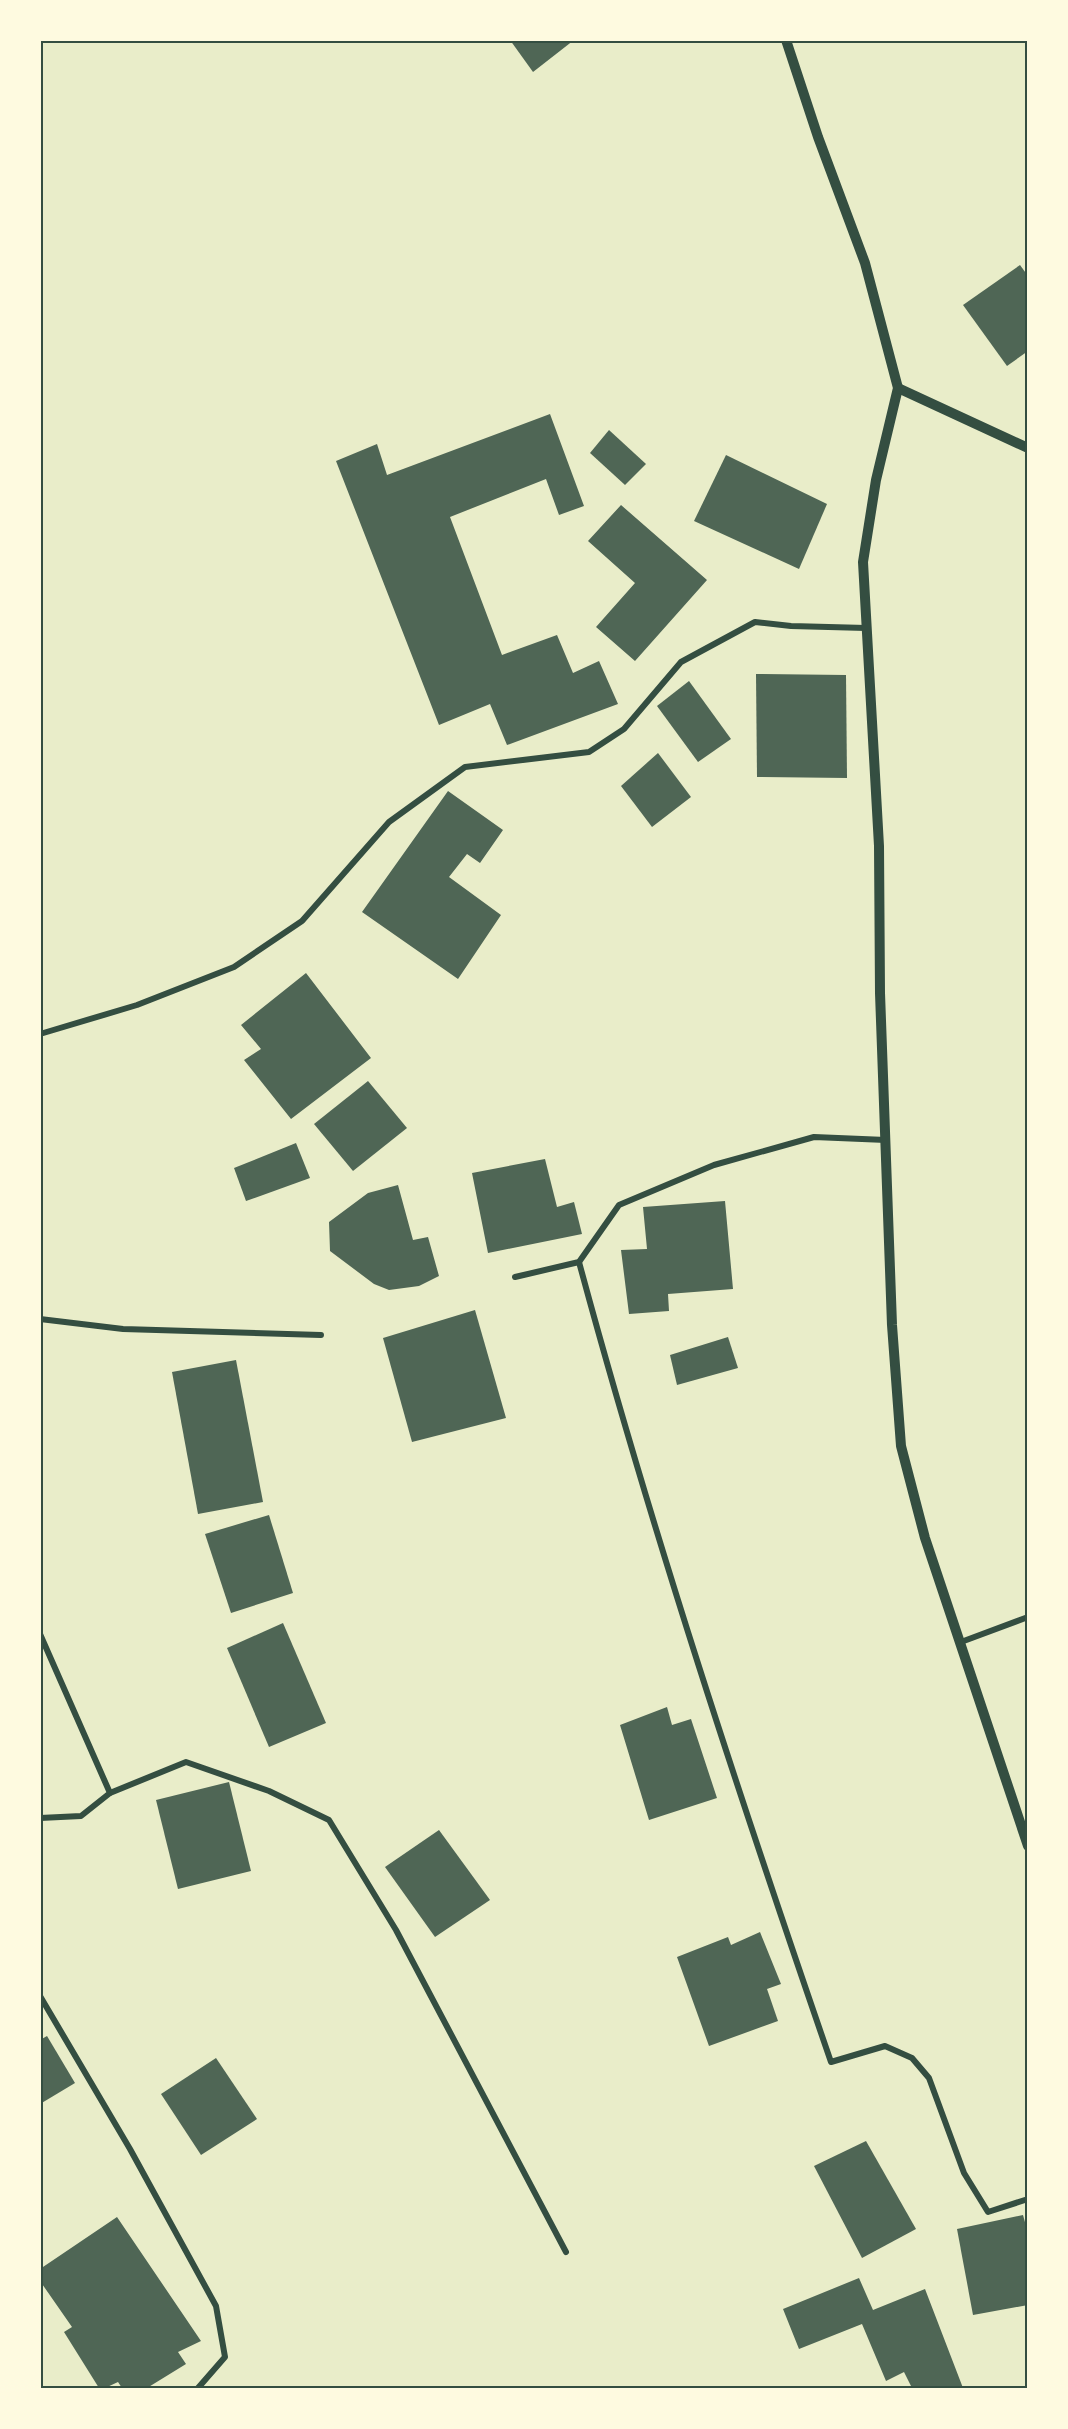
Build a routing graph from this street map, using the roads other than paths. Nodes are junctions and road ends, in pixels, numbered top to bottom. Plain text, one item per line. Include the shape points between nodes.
1 (786, 40) edge
2 (898, 388) junction
3 (1028, 448) edge
4 (866, 628) junction
5 (40, 1034) edge
6 (885, 1140) junction
7 (579, 1262) junction
8 (515, 1277) dead end
9 (40, 1319) edge
10 (321, 1335) dead end
11 (1028, 1617) edge
12 (40, 1634) edge
13 (961, 1642) junction
14 (110, 1793) junction
15 (40, 1818) edge
16 (1028, 1846) edge
17 (40, 1996) edge
18 (1028, 2199) edge
19 (566, 2252) dead end
20 (198, 2388) edge

1 - 2 street via 865,263
2 - 3 street
2 - 4 street via 876,480 863,562
4 - 5 street via 755,622 681,662 624,729 590,753 465,767 389,822 302,921 234,967 137,1005
4 - 6 street via 879,846
6 - 7 street via 814,1137 714,1165 619,1205
6 - 13 street via 901,1446 925,1538
7 - 8 street
7 - 18 street via 620,1412 744,1808 831,2062 885,2046 912,2058 929,2078 964,2173 988,2212
9 - 10 street via 123,1329
11 - 13 street
12 - 14 street
13 - 16 street
14 - 15 street via 81,1816
14 - 19 street via 186,1762 269,1791 329,1820 396,1930
17 - 20 street via 136,2159 216,2306 225,2357

